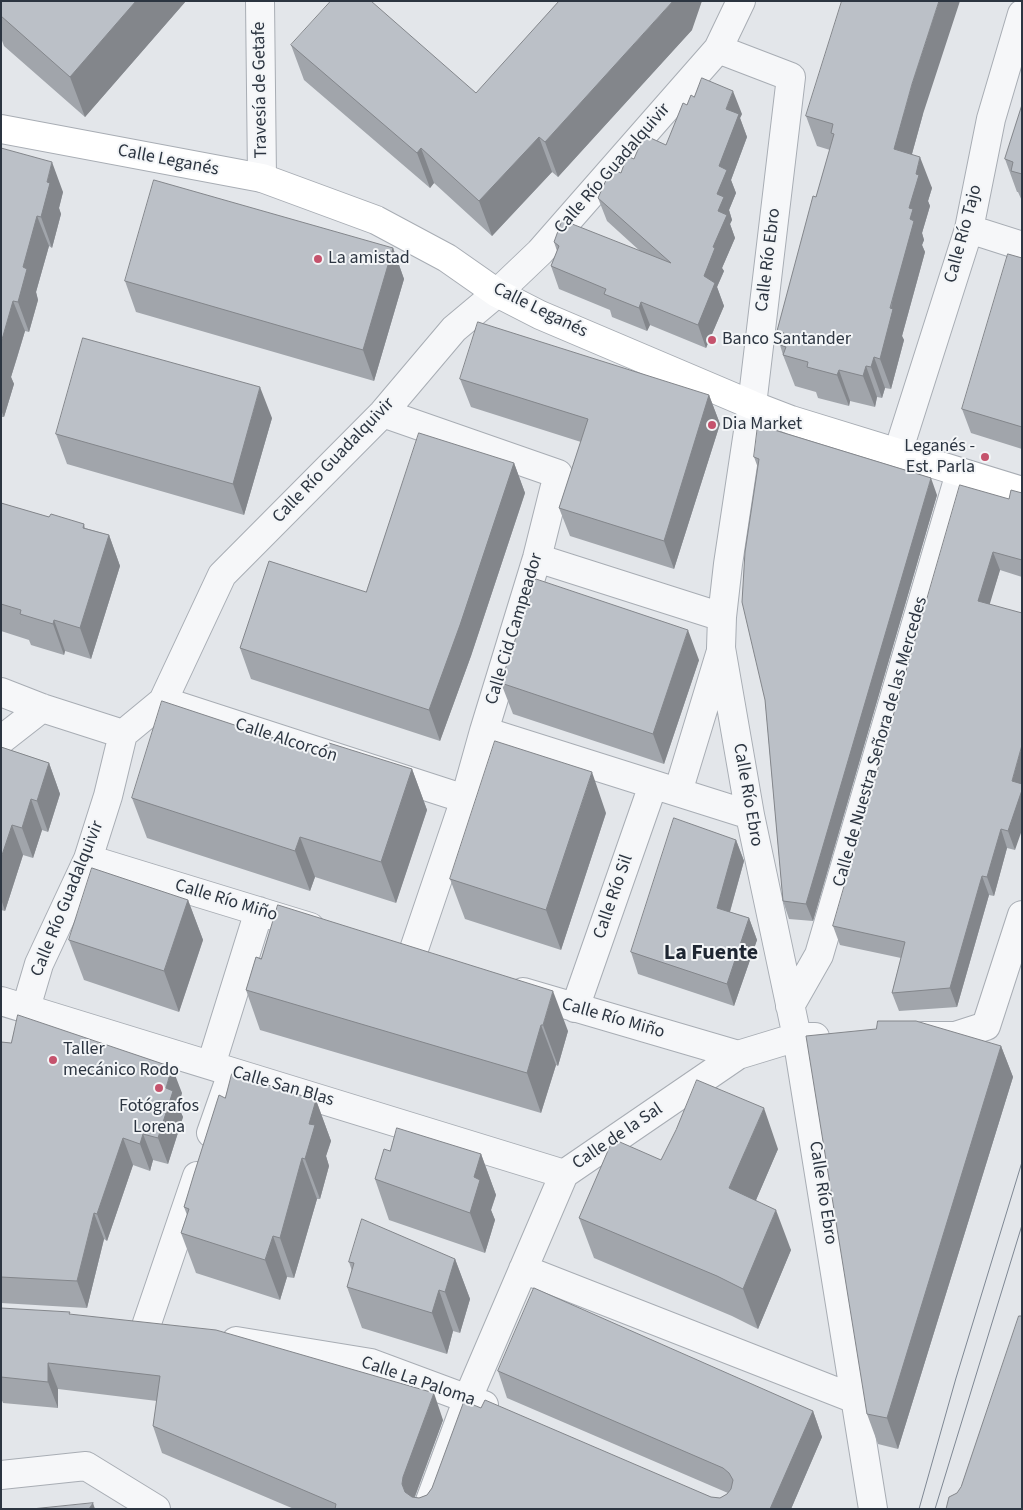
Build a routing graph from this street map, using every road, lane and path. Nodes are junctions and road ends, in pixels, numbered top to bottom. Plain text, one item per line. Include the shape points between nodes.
1 (260, 1) edge
2 (741, 1) edge
3 (1022, 14) edge
4 (718, 49) junction
5 (1015, 60) edge
6 (1, 129) edge
7 (262, 178) junction
8 (969, 229) junction
9 (1022, 246) edge
10 (497, 293) junction
11 (752, 405) junction
12 (383, 414) junction
13 (898, 452) junction
14 (960, 473) junction
15 (1022, 491) edge
16 (536, 558) junction
17 (722, 617) junction
18 (722, 648) junction
19 (1, 692) edge
20 (163, 701) junction
21 (42, 708) junction
22 (484, 731) junction
23 (123, 734) junction
24 (1, 740) edge
25 (665, 789) junction
26 (466, 800) junction
27 (750, 815) junction
28 (88, 859) junction
29 (259, 911) junction
30 (1022, 915) edge
31 (335, 935) edge
32 (438, 966) edge
33 (502, 986) edge
34 (14, 1004) edge
35 (790, 1006) junction
36 (576, 1008) junction
37 (896, 1036) edge
38 (797, 1037) junction
39 (836, 1037) edge
40 (738, 1055) junction
41 (221, 1069) junction
42 (564, 1174) junction
43 (523, 1269) junction
44 (117, 1325) edge
45 (146, 1326) junction
46 (173, 1331) edge
47 (209, 1337) edge
48 (468, 1398) junction
49 (855, 1399) junction
50 (503, 1414) edge
51 (1, 1475) edge
52 (156, 1509) edge
53 (427, 1509) edge
54 (873, 1509) edge

1 - 7 street, Travesía de Getafe
2 - 4 street
3 - 5 street, Calle Río Tajo
4 - 10 street, Calle Río Guadalquivir via 540,252
4 - 11 street, Calle Río Ebro via 791,77
5 - 8 street, Calle Río Tajo via 991,118
6 - 7 street, Calle Leganés
7 - 10 street, Calle Leganés via 376,220 447,258
8 - 9 street
8 - 13 street, Calle Río Tajo
10 - 11 street, Calle Leganés via 540,315
10 - 12 street, Calle Río Guadalquivir via 454,329
11 - 13 street, Calle Leganés
11 - 17 street, Calle Río Ebro
12 - 16 street, Calle Cid Campeador via 558,474
12 - 20 street, Calle Río Guadalquivir via 222,575
13 - 14 street, Calle Leganés
14 - 15 street, Calle Leganés
14 - 35 street, Calle de Nuestra Señora de las Mercedes via 819,955
16 - 17 street
16 - 22 street, Calle Cid Campeador
17 - 18 street, Calle Río Ebro
18 - 25 street, Calle Río Sil
18 - 27 street, Calle Río Ebro
19 - 21 street
20 - 23 street, Calle Río Guadalquivir
20 - 26 street, Calle Alcorcón
21 - 23 street
21 - 24 street
22 - 25 street
22 - 26 street, Calle Cid Campeador
23 - 28 street, Calle Río Guadalquivir
25 - 27 street
25 - 36 street, Calle Río Sil
26 - 32 street, Calle Cid Campeador via 402,955
27 - 35 street, Calle Río Ebro
28 - 29 street, Calle Río Miño
28 - 34 street, Calle Río Guadalquivir via 39,964
29 - 31 street, Calle Río Miño
29 - 41 street
30 - 37 street via 986,1026 955,1036
33 - 36 street, Calle Río Miño
34 - 41 street, Calle San Blas
35 - 38 street, Calle Río Ebro
36 - 40 street, Calle Río Miño
38 - 39 street, Calle de la Sal
38 - 40 street, Calle de la Sal
38 - 49 street, Calle Río Ebro
40 - 42 street, Calle de la Sal
41 - 42 street, Calle San Blas
41 - 45 street
42 - 43 street, Calle de la Sal
43 - 48 street, Calle de la Sal
43 - 49 street
44 - 45 street
45 - 46 street
47 - 48 street, Calle La Paloma via 371,1362
48 - 50 street, Calle La Paloma
48 - 53 street, Calle de la Sal
49 - 54 street, Calle Río Ebro
51 - 52 street via 86,1466

